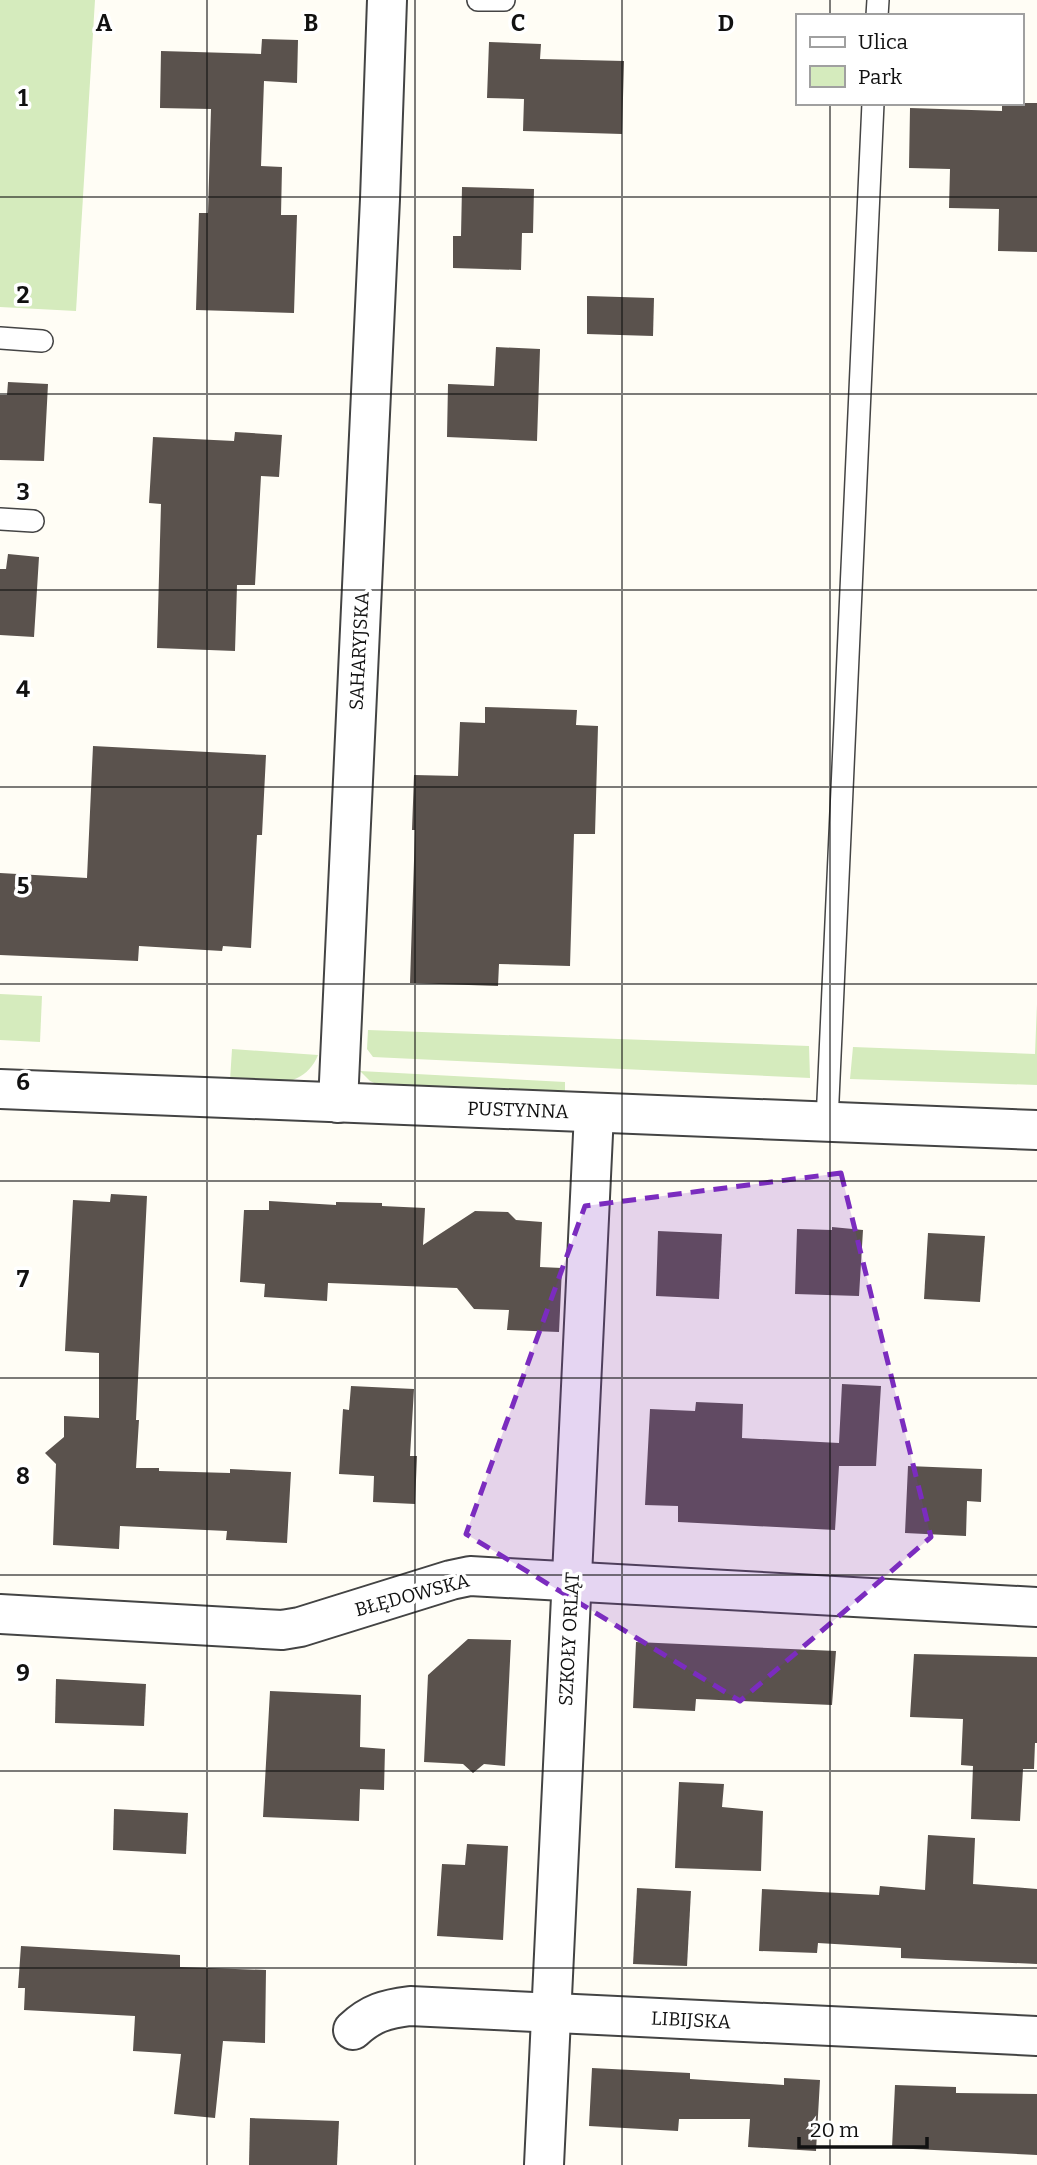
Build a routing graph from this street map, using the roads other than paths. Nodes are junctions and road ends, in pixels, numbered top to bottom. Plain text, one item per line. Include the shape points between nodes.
1 (387, 0) edge
2 (478, 0) edge
3 (504, 0) edge
4 (873, 105) edge
5 (0, 338) edge
6 (42, 341) dead end
7 (0, 519) edge
8 (33, 521) dead end
9 (0, 1089) edge
10 (338, 1103) junction
11 (594, 1113) junction
12 (827, 1122) junction
13 (1037, 1130) edge
14 (572, 1583) junction
15 (1037, 1607) edge
16 (0, 1614) edge
17 (551, 2013) junction
18 (353, 2030) dead end
19 (1037, 2036) edge
20 (544, 2165) edge

1 - 10 street, SAHARYJSKA
2 - 3 lane
4 - 12 lane
5 - 6 lane
7 - 8 lane
9 - 10 street, PUSTYNNA
10 - 11 street, PUSTYNNA
11 - 12 street, PUSTYNNA
11 - 14 street, SZKOŁY ORLĄT
12 - 13 street, PUSTYNNA
14 - 15 street, BŁĘDOWSKA
14 - 16 street, BŁĘDOWSKA via 470,1576 282,1630
14 - 17 street, SZKOŁY ORLĄT
17 - 18 street, LIBIJSKA via 410,2006 368,2016
17 - 19 street, LIBIJSKA
17 - 20 street, SZKOŁY ORLĄT

